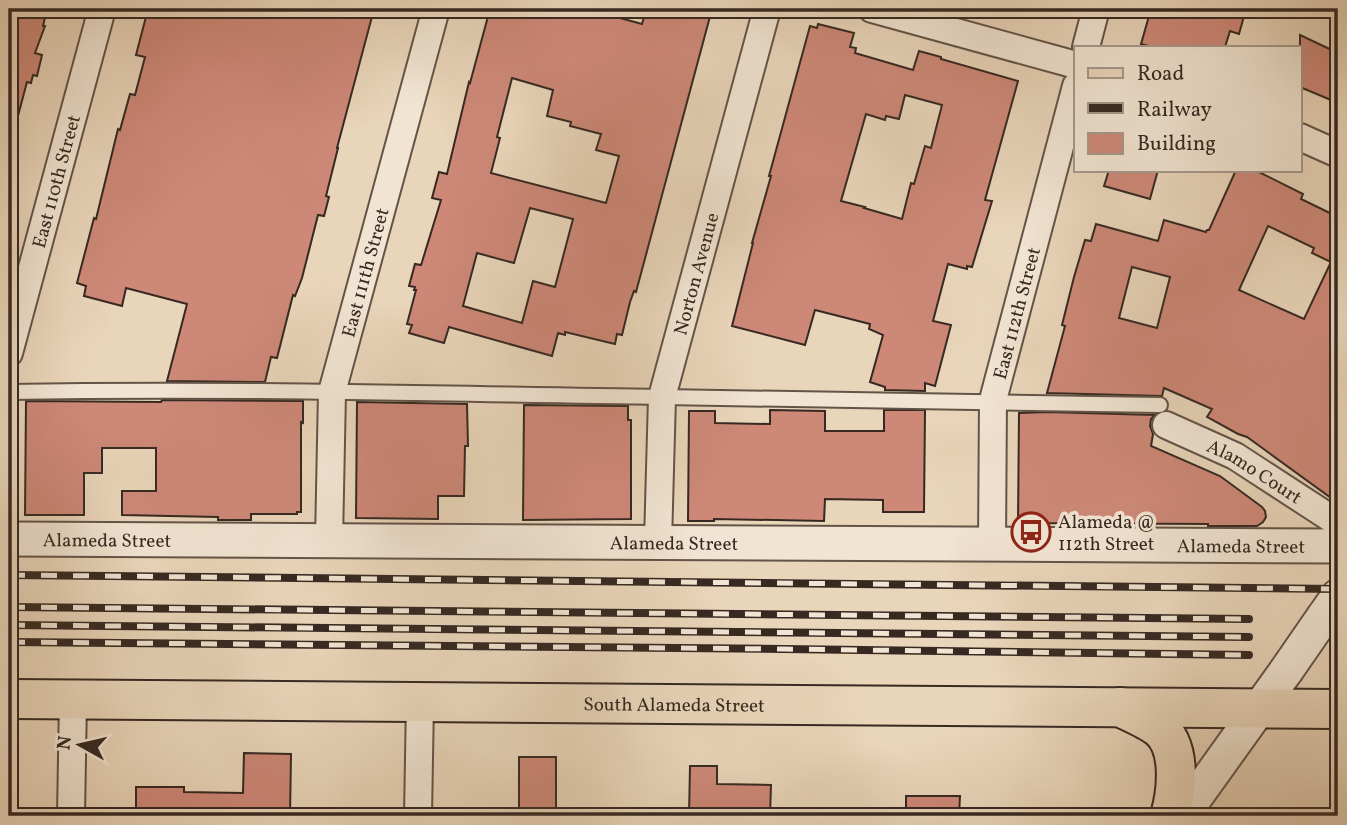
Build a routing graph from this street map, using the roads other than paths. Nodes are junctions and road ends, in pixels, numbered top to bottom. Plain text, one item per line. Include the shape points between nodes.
1 (102, 9) edge
2 (436, 9) edge
3 (767, 9) edge
4 (872, 9) edge
5 (1096, 9) edge
6 (1086, 46) edge
7 (1074, 64) edge
8 (1074, 94) edge
9 (1302, 138) edge
10 (1338, 154) edge
11 (9, 353) edge
12 (9, 392) edge
13 (332, 392) junction
14 (662, 397) junction
15 (993, 400) junction
16 (1163, 415) joint
17 (1338, 523) edge
18 (9, 539) edge
19 (330, 541) junction
20 (658, 542) junction
21 (992, 544) junction
22 (1338, 545) edge
23 (1331, 606) edge
24 (9, 699) edge
25 (73, 700) junction
26 (420, 701) junction
27 (1118, 706) junction
28 (1259, 708) junction
29 (1338, 709) edge
30 (71, 816) edge
31 (418, 816) edge
32 (1170, 816) edge
33 (1182, 816) edge

1 - 11 street, East 110th Street
2 - 13 street, East 111th Street
3 - 14 street, Norton Avenue
4 - 7 street
5 - 6 street
8 - 15 street, East 112th Street
9 - 10 street
12 - 13 lane
13 - 14 lane
13 - 19 street, East 111th Street
14 - 15 lane
14 - 20 street, Norton Avenue
15 - 16 lane
15 - 21 street, East 112th Street
16 - 17 street, Alamo Court
18 - 19 street, Alameda Street
19 - 20 street, Alameda Street
20 - 21 street, Alameda Street
21 - 22 street, Alameda Street
23 - 28 street, bridge
24 - 25 main road, South Alameda Street
25 - 26 main road, South Alameda Street
25 - 30 street
26 - 27 main road, South Alameda Street
26 - 31 street
27 - 28 main road, South Alameda Street
27 - 32 main road via 1159,728 1171,743 1176,769
28 - 29 main road, South Alameda Street
28 - 33 street

